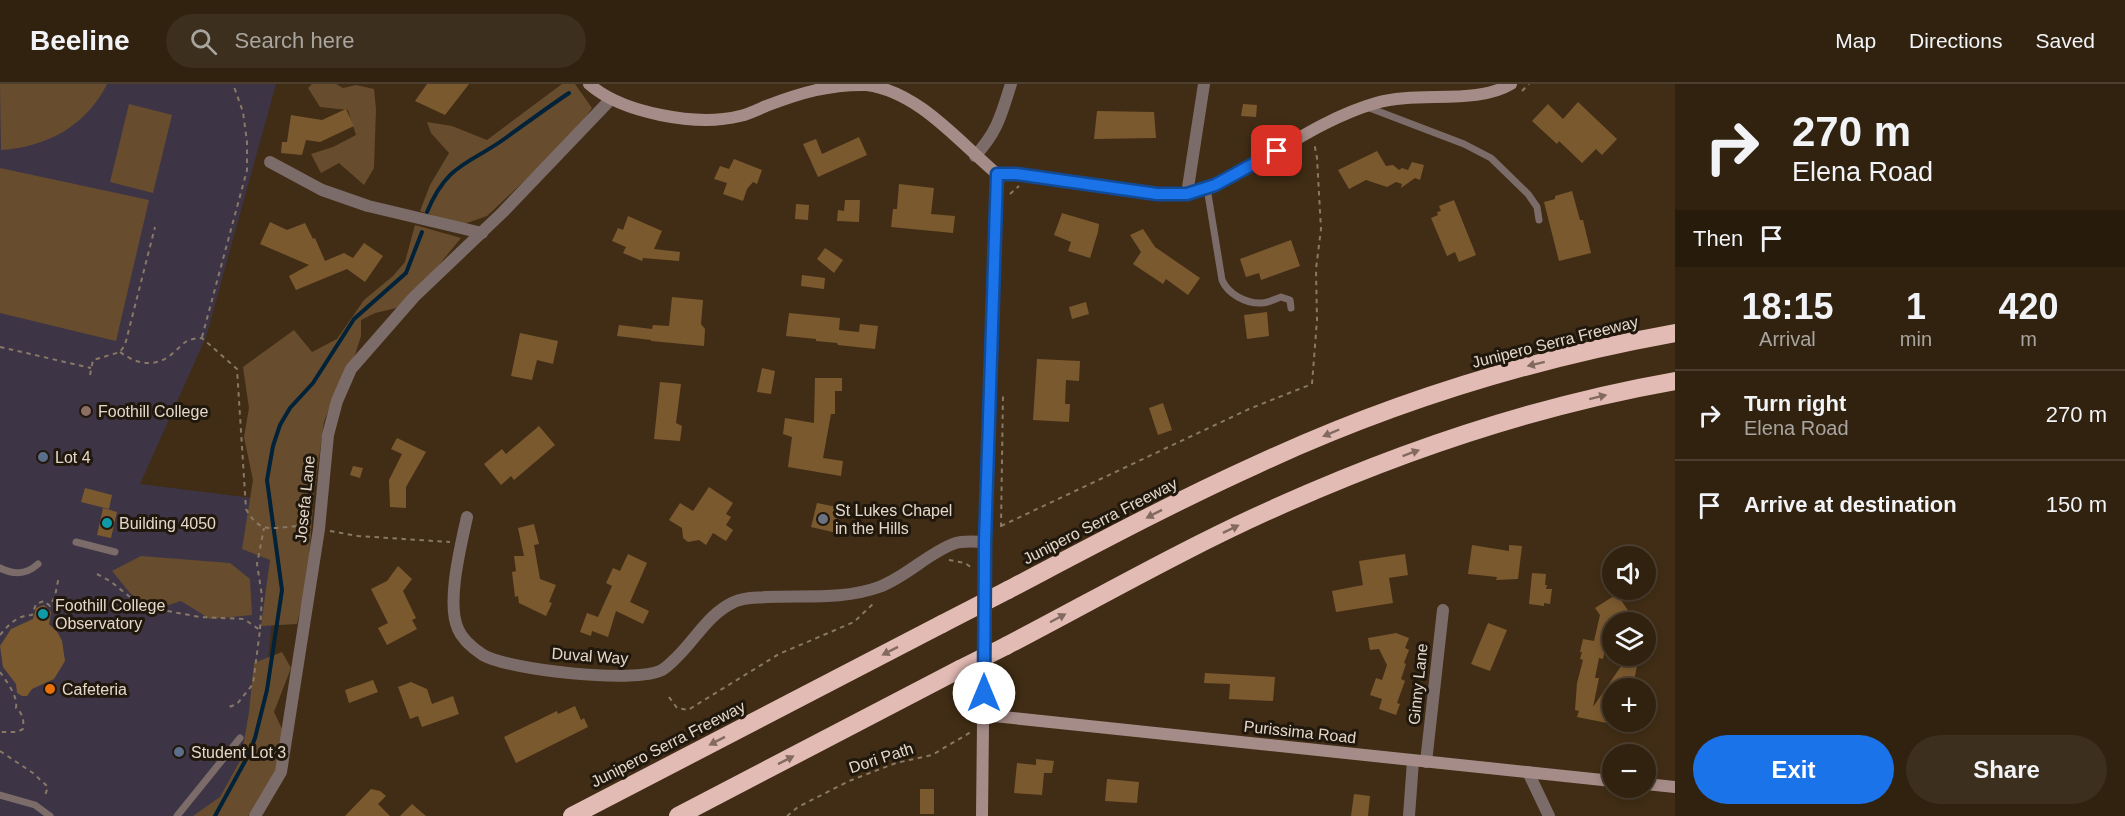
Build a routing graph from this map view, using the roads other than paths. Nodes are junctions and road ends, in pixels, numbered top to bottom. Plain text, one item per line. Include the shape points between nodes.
1 (589, 84) edge
2 (1011, 84) edge
3 (1204, 84) edge
4 (1516, 88) edge
5 (611, 99) junction
6 (1365, 106) junction
7 (975, 156) junction
8 (270, 162) dead end
9 (997, 174) junction
10 (1207, 188) junction
11 (1187, 194) junction
12 (1539, 220) dead end
13 (482, 233) junction
14 (1291, 308) dead end
15 (1675, 333) edge
16 (1675, 381) edge
17 (466, 517) dead end
18 (985, 538) junction
19 (76, 542) dead end
20 (115, 552) dead end
21 (38, 564) dead end
22 (0, 568) edge
23 (1443, 610) dead end
24 (984, 719) junction
25 (240, 738) dead end
26 (1419, 762) junction
27 (1528, 772) junction
28 (1602, 780) edge
29 (1656, 785) edge
30 (1675, 787) edge
31 (0, 795) edge
32 (50, 816) edge
33 (177, 816) edge
34 (255, 816) edge
35 (572, 816) edge
36 (678, 816) edge
37 (982, 816) edge
38 (1409, 816) edge
39 (1548, 816) edge

1 - 5 street
2 - 7 street via 1001,119
3 - 11 street
4 - 6 street via 1464,96 1415,96
5 - 7 street via 670,116 705,120 740,117 829,84 867,85 914,104
5 - 13 street, Josefa Lane
6 - 10 street via 1319,125
6 - 12 lane via 1491,158 1528,194 1537,207
7 - 9 street
8 - 13 street via 321,190 368,206
9 - 11 street via 1157,194
9 - 18 street
10 - 11 street
10 - 14 lane via 1224,286 1234,296 1249,301 1263,303 1281,297 1290,300
13 - 34 street, Josefa Lane via 414,297 351,369 337,401 328,435 319,529 281,772
15 -> 35 highway, Junipero Serra Freeway, bridge via 1532,364 1348,426 1225,480
36 -> 16 highway, bridge via 1276,507 1456,437 1547,410
17 - 18 street, Duval Way via 453,601 457,629 468,643 484,656 505,663 620,676 663,670 716,612 736,600 844,595 878,588 955,543
18 - 24 street
19 - 20 lane
21 - 22 lane via 24,573
23 - 26 street, Ginny Lane
24 - 26 street, Purissima Road
24 - 37 street
25 - 33 lane
26 - 27 street, Purissima Road
26 - 38 street, Ginny Lane
27 - 28 street, Purissima Road
27 - 39 street
29 - 30 street
31 - 32 lane via 35,805

